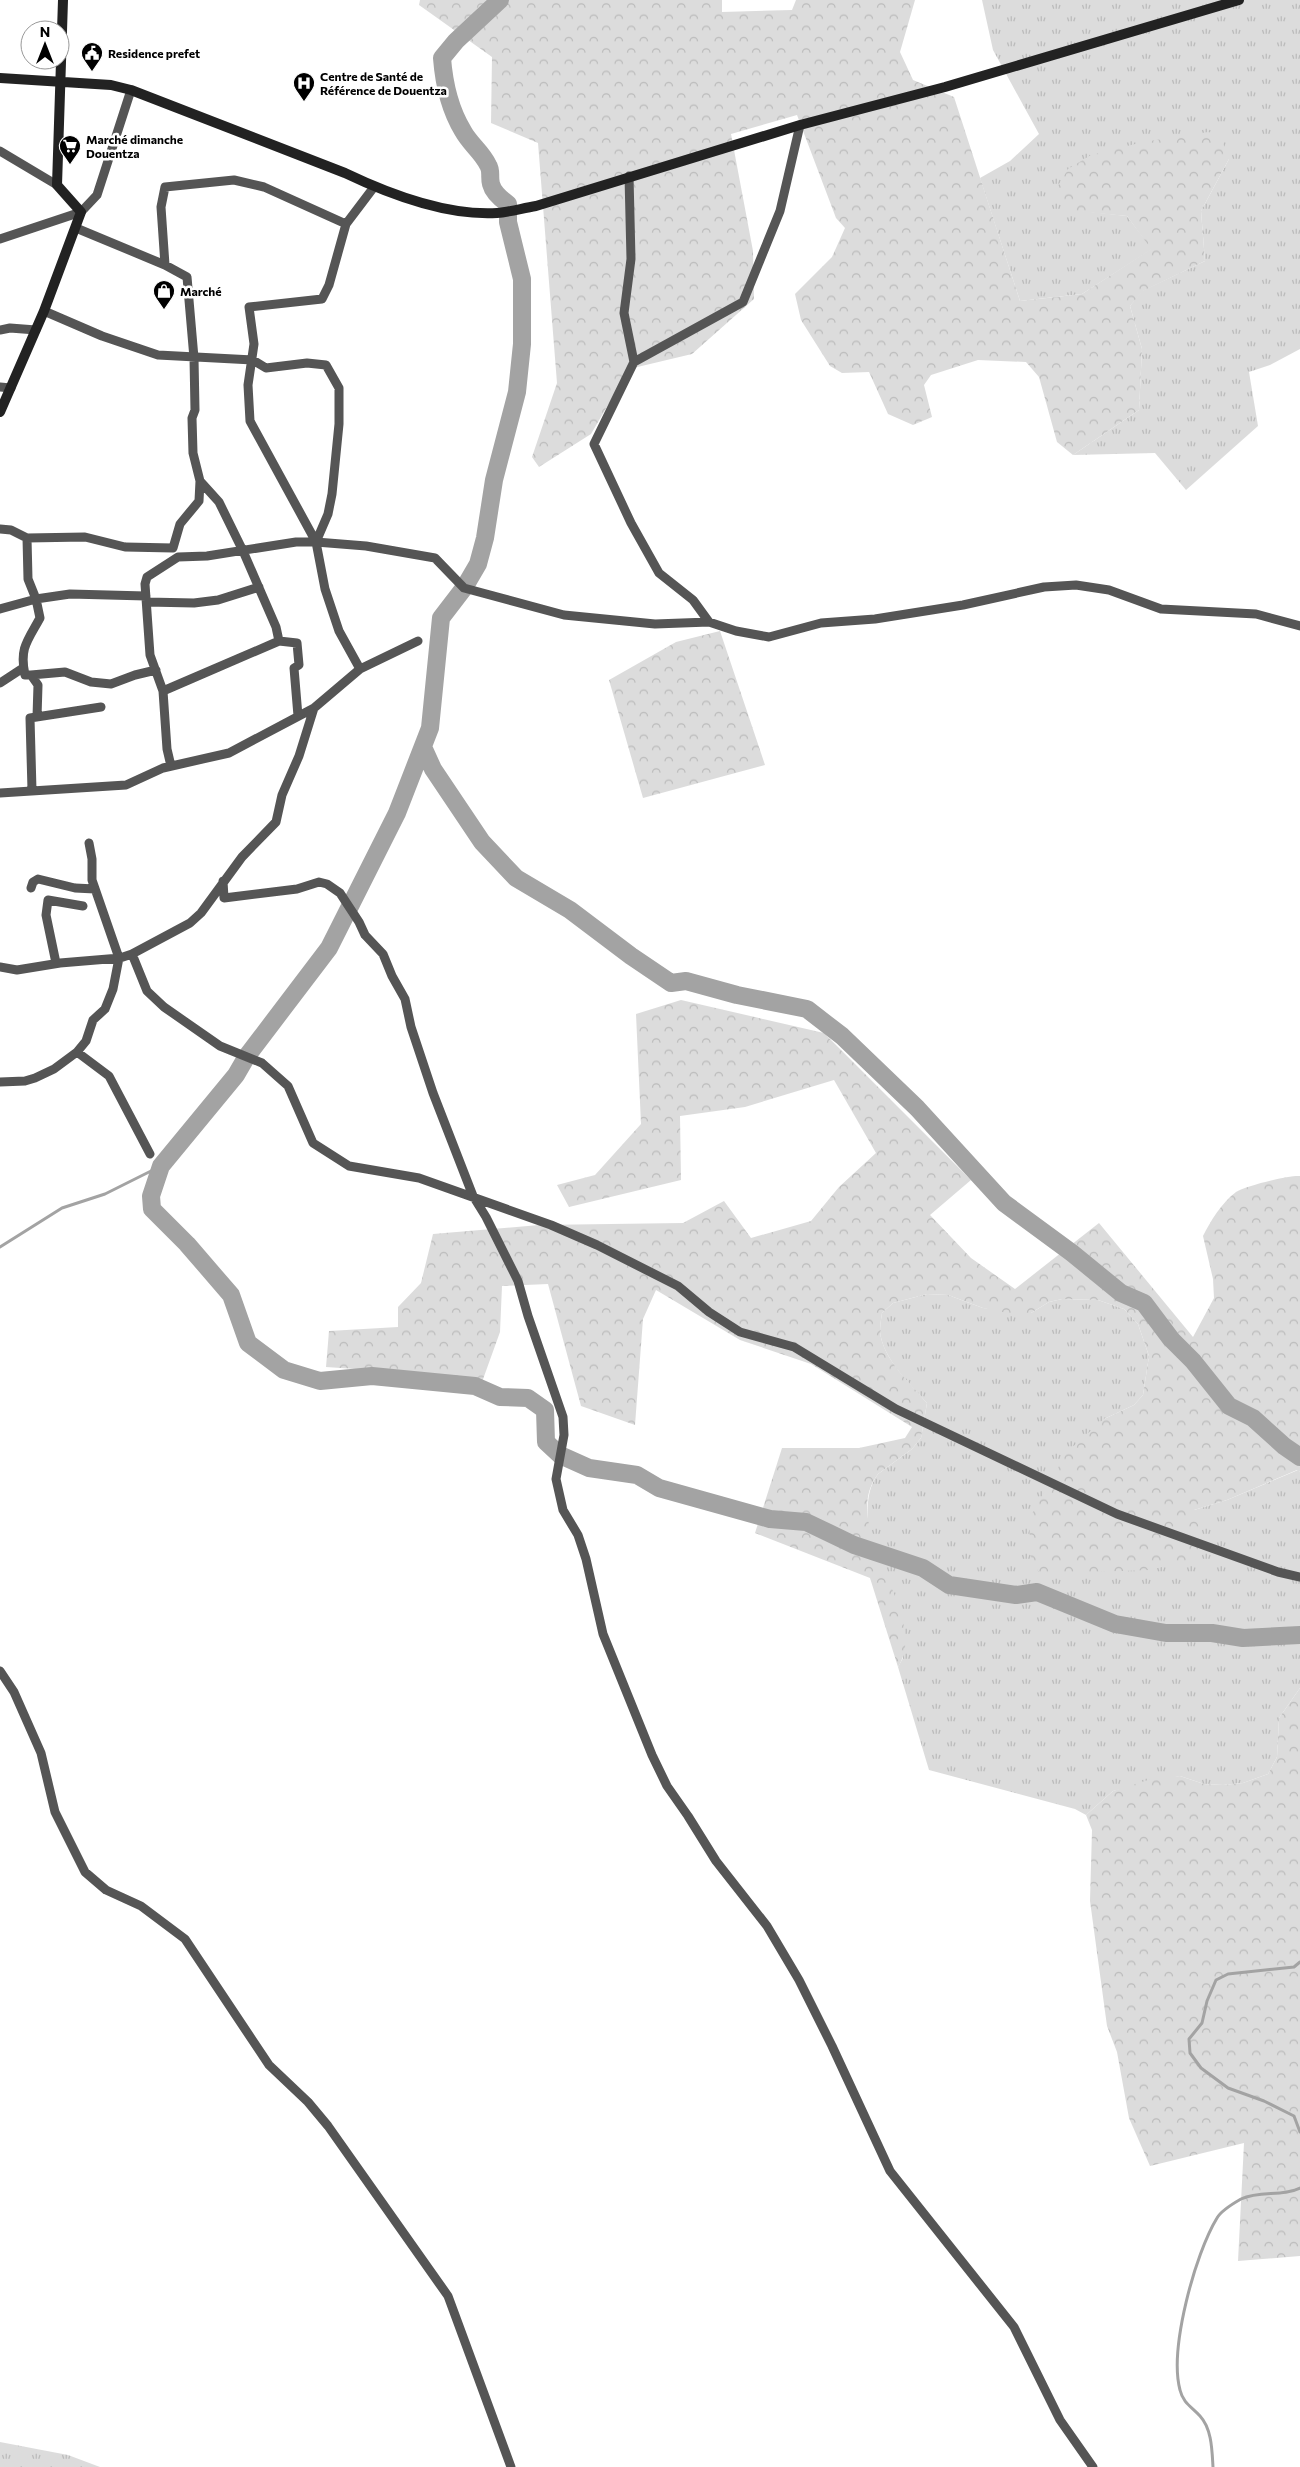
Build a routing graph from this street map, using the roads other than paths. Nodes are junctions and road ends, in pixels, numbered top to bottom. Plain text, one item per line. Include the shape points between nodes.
1 (63, 0) edge
2 (1239, 0) edge
3 (0, 78) edge
4 (60, 80) junction
5 (131, 90) junction
6 (800, 124) junction
7 (0, 151) edge
8 (630, 176) junction
9 (57, 185) junction
10 (374, 187) junction
11 (81, 212) junction
12 (346, 224) junction
13 (76, 228) junction
14 (0, 239) edge
15 (165, 265) junction
16 (44, 311) junction
17 (0, 330) edge
18 (36, 330) junction
19 (194, 358) junction
20 (253, 360) junction
21 (634, 362) junction
22 (5, 388) edge
23 (0, 412) edge
24 (200, 481) junction
25 (0, 529) edge
26 (27, 538) junction
27 (316, 542) junction
28 (173, 548) junction
29 (244, 551) junction
30 (178, 557) junction
31 (259, 587) junction
32 (36, 599) junction
33 (147, 599) junction
34 (0, 609) edge
35 (709, 622) junction
36 (1300, 626) edge
37 (418, 641) dead end
38 (279, 642) junction
39 (23, 668) junction
40 (360, 669) junction
41 (156, 670) junction
42 (31, 676) junction
43 (0, 683) edge
44 (163, 691) junction
45 (101, 707) dead end
46 (314, 708) junction
47 (298, 716) junction
48 (37, 717) junction
49 (171, 766) junction
50 (32, 790) junction
51 (0, 793) edge
52 (89, 843) dead end
53 (223, 881) junction
54 (31, 888) dead end
55 (95, 889) junction
56 (83, 906) dead end
57 (132, 954) junction
58 (119, 958) junction
59 (56, 964) junction
60 (0, 966) edge
61 (77, 1052) junction
62 (0, 1082) edge
63 (150, 1154) dead end
64 (473, 1196) junction
65 (1300, 1577) edge
66 (0, 1671) edge
67 (511, 2467) edge
68 (1093, 2467) edge

1 - 4 street
2 - 6 street via 945,86
3 - 4 street
4 - 5 street
4 - 9 street
5 - 10 street
5 - 11 street via 97,195
6 - 8 street
6 - 21 street via 780,211 743,302
7 - 9 street
8 - 10 street via 536,206 497,213 433,205
8 - 21 street via 631,259 624,313
9 - 11 street
10 - 12 street
11 - 13 street
11 - 14 street
12 - 15 street via 264,187 234,180 165,187 161,207
12 - 20 street via 329,286 322,299 249,307
13 - 15 street
13 - 16 street
15 - 19 street via 187,277
16 - 18 street
16 - 19 street via 158,355
17 - 18 street
18 - 22 street
19 - 20 street
19 - 24 street via 193,453
20 - 27 street via 248,385 250,421
20 - 27 street via 266,368 306,363 326,365 339,388 332,494 328,514
21 - 35 street via 594,444 631,523 659,573 693,600
22 - 23 street
24 - 28 street via 199,500 180,524
24 - 29 street via 219,502
25 - 26 street via 11,530
26 - 28 street via 85,536 124,547
26 - 32 street via 28,580
27 - 29 street
27 - 35 street via 366,546 435,558 464,588 564,615 655,624
27 - 40 street via 325,589 339,631
28 - 30 street
29 - 30 street
29 - 31 street
30 - 33 street via 147,577
31 - 33 street via 218,600 194,603
31 - 38 street
32 - 33 street via 70,594
32 - 34 street
32 - 39 street via 40,618 25,642
33 - 41 street via 150,655
35 - 36 street via 736,631 769,636 821,623 875,619 963,605 1044,587 1076,586 1109,590 1161,609 1256,614
37 - 40 street
38 - 44 street
38 - 47 street via 297,643 299,665 294,668
39 - 42 street via 25,675
39 - 43 street
40 - 46 street
41 - 42 street via 111,684 91,682 65,672
41 - 44 street
42 - 48 street via 38,685
44 - 49 street
45 - 48 street
46 - 47 street
46 - 53 street via 276,822
47 - 49 street via 229,753
48 - 50 street via 30,718
49 - 50 street via 126,785
50 - 51 street
52 - 55 street
53 - 57 street via 190,923
53 - 64 street via 224,898 298,889 319,882 340,893 365,935 383,954 405,1000 430,1084
54 - 55 street via 38,879
55 - 58 street
56 - 59 street via 48,900 46,915
57 - 58 street
57 - 64 street via 147,991 164,1007 220,1046 262,1064 288,1086 313,1142 349,1166 420,1178
58 - 59 street
58 - 61 street via 105,1009 93,1020 86,1041
59 - 60 street via 17,970
61 - 62 street via 35,1078
61 - 63 street via 109,1076
64 - 65 street via 613,1253 678,1286 740,1332 794,1347 896,1409 1117,1514
64 - 68 street via 518,1282 563,1417 564,1435 556,1479 563,1510 578,1535 586,1558 606,1642 667,1786 716,1862 767,1926 799,1980 890,2170 1014,2327 1060,2420
66 - 67 street via 14,1692 41,1752 55,1812 85,1872 106,1890 141,1906 185,1939 269,2065 328,2126 448,2296

